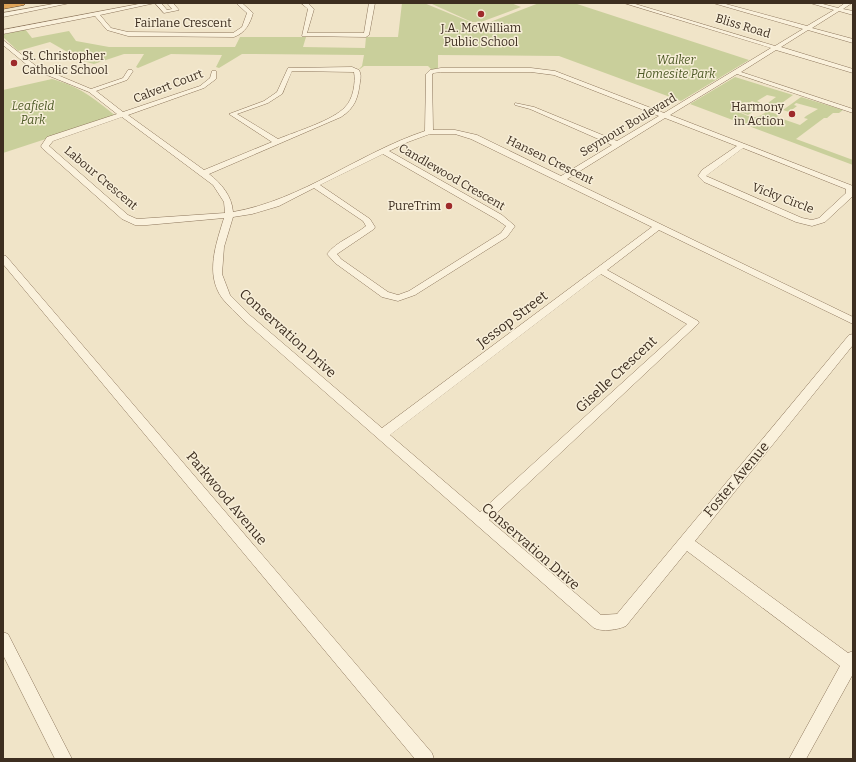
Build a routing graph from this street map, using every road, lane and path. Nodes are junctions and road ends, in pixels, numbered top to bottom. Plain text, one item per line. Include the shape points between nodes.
1 (67, 3) edge
2 (152, 3) edge
3 (158, 3) edge
4 (170, 3) edge
5 (239, 3) edge
6 (304, 3) edge
7 (372, 3) edge
8 (627, 3) edge
9 (716, 3) edge
10 (813, 3) edge
11 (849, 3) edge
12 (838, 10) junction
13 (853, 13) edge
14 (97, 14) junction
15 (3, 15) edge
16 (808, 28) junction
17 (3, 32) edge
18 (853, 41) edge
19 (3, 42) edge
20 (776, 48) junction
21 (853, 71) edge
22 (130, 72) dead end
23 (214, 72) dead end
24 (736, 72) junction
25 (91, 91) junction
26 (518, 104) dead end
27 (853, 110) edge
28 (123, 115) junction
29 (665, 116) junction
30 (429, 132) junction
31 (278, 142) junction
32 (617, 144) junction
33 (743, 145) junction
34 (383, 151) junction
35 (204, 173) junction
36 (561, 179) junction
37 (314, 185) junction
38 (229, 215) junction
39 (659, 226) junction
40 (3, 258) edge
41 (601, 270) junction
42 (853, 320) edge
43 (853, 338) edge
44 (382, 434) junction
45 (480, 520) junction
46 (685, 541) junction
47 (621, 621) joint
48 (3, 639) edge
49 (852, 663) edge
50 (64, 759) edge
51 (426, 759) edge
52 (797, 759) edge

1 - 15 street
2 - 14 street
3 - 4 street via 166,12 176,10
5 - 14 street, Fairlane Crescent via 250,14 239,34 128,34 109,29
6 - 7 street via 311,9 304,34 366,35
8 - 20 street, Bliss Road
9 - 16 street
10 - 12 street
11 - 12 street, Seymour Boulevard
12 - 13 street
12 - 16 street, Seymour Boulevard
14 - 17 street
16 - 18 street
16 - 20 street, Seymour Boulevard
19 - 25 street, Conservation Drive via 16,55 45,73
20 - 21 street, Bliss Road
20 - 24 street, Seymour Boulevard
22 - 25 street via 125,79
23 - 28 street, Calvert Court via 213,79 202,87
24 - 27 street
24 - 29 street, Seymour Boulevard
25 - 28 street, Conservation Drive
26 - 32 street
28 - 35 street, Conservation Drive
28 - 38 street, Labour Crescent via 50,140 45,146 125,218 135,222
29 - 30 street, Vicky Circle via 555,73 531,70 441,70 429,74
29 - 32 street, Seymour Boulevard
29 - 33 street, Vicky Circle
30 - 34 street, Hansen Crescent
30 - 36 street, Hansen Crescent via 454,132 474,137
31 - 31 street via 347,111 353,104 357,71 290,69 280,93 266,102 232,114
31 - 35 street
32 - 36 street, Seymour Boulevard
33 - 33 street, Vicky Circle via 702,176 714,184 799,220 812,223 822,220 850,194 850,188
34 - 37 street, Hansen Crescent
34 - 37 street, Candlewood Crescent via 511,226 504,235 412,293 398,298 385,295 332,254 338,247 371,227 366,219
35 - 38 street, Conservation Drive via 216,183 228,202
36 - 39 street, Hansen Crescent
37 - 38 street, Hansen Crescent via 276,204
38 - 44 street, Conservation Drive via 220,247 217,274 226,296 247,318
39 - 41 street, Jessop Street
39 - 42 street, Hansen Crescent
40 - 51 street, Parkwood Avenue
41 - 44 street, Jessop Street
41 - 45 street, Giselle Crescent via 694,323
43 - 46 street, Foster Avenue
44 - 45 street, Conservation Drive
45 - 47 street, Conservation Drive via 599,623
46 - 47 street, Foster Avenue
46 - 49 street
48 - 50 street
49 - 52 street

